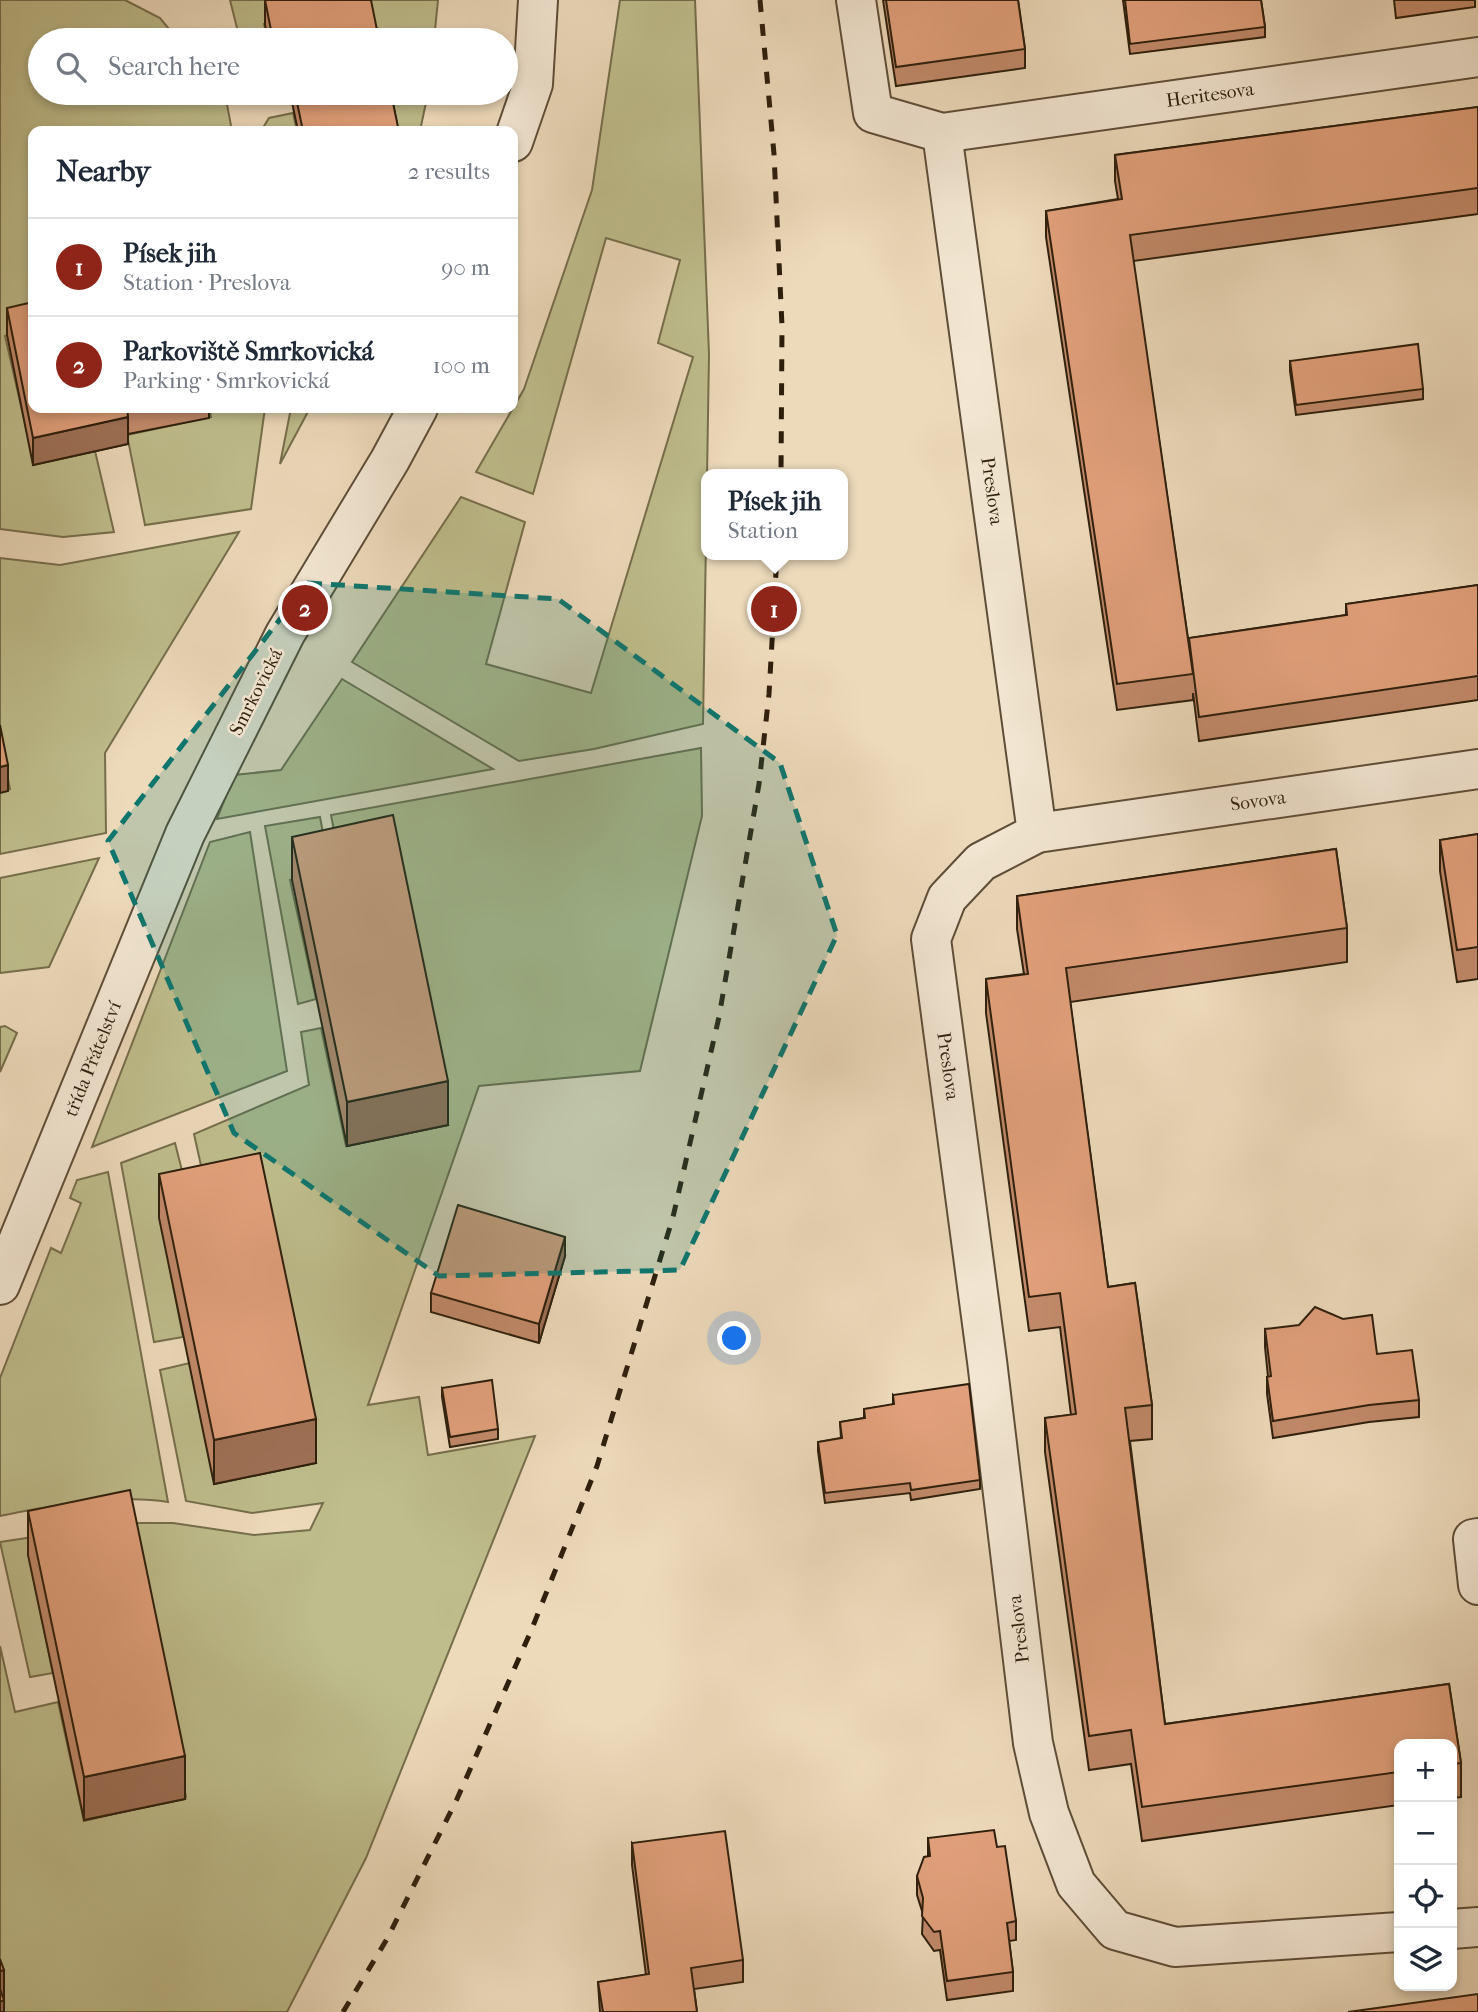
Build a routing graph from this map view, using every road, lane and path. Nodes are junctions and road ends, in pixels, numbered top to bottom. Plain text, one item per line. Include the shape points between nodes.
1 (538, 0) edge
2 (856, 0) edge
3 (1478, 57) edge
4 (518, 128) edge
5 (942, 133) junction
6 (415, 413) edge
7 (1478, 769) edge
8 (1037, 833) junction
9 (185, 834) joint
10 (0, 1285) edge
11 (1478, 1538) edge
12 (1478, 1585) edge
13 (1478, 1927) edge
14 (1457, 1929) edge
15 (1394, 1932) edge

1 - 4 street via 533,85
2 - 5 street via 873,113
3 - 5 street, Heritesova
5 - 8 street, Preslova
6 - 9 street, Smrkovická via 285,634
7 - 8 street, Sovova
8 - 15 street, Preslova via 981,862 947,898 931,939 1033,1743 1049,1813 1076,1884 1115,1930 1175,1947
9 - 10 street, třída Přátelství
11 - 12 street via 1473,1539
13 - 14 street

